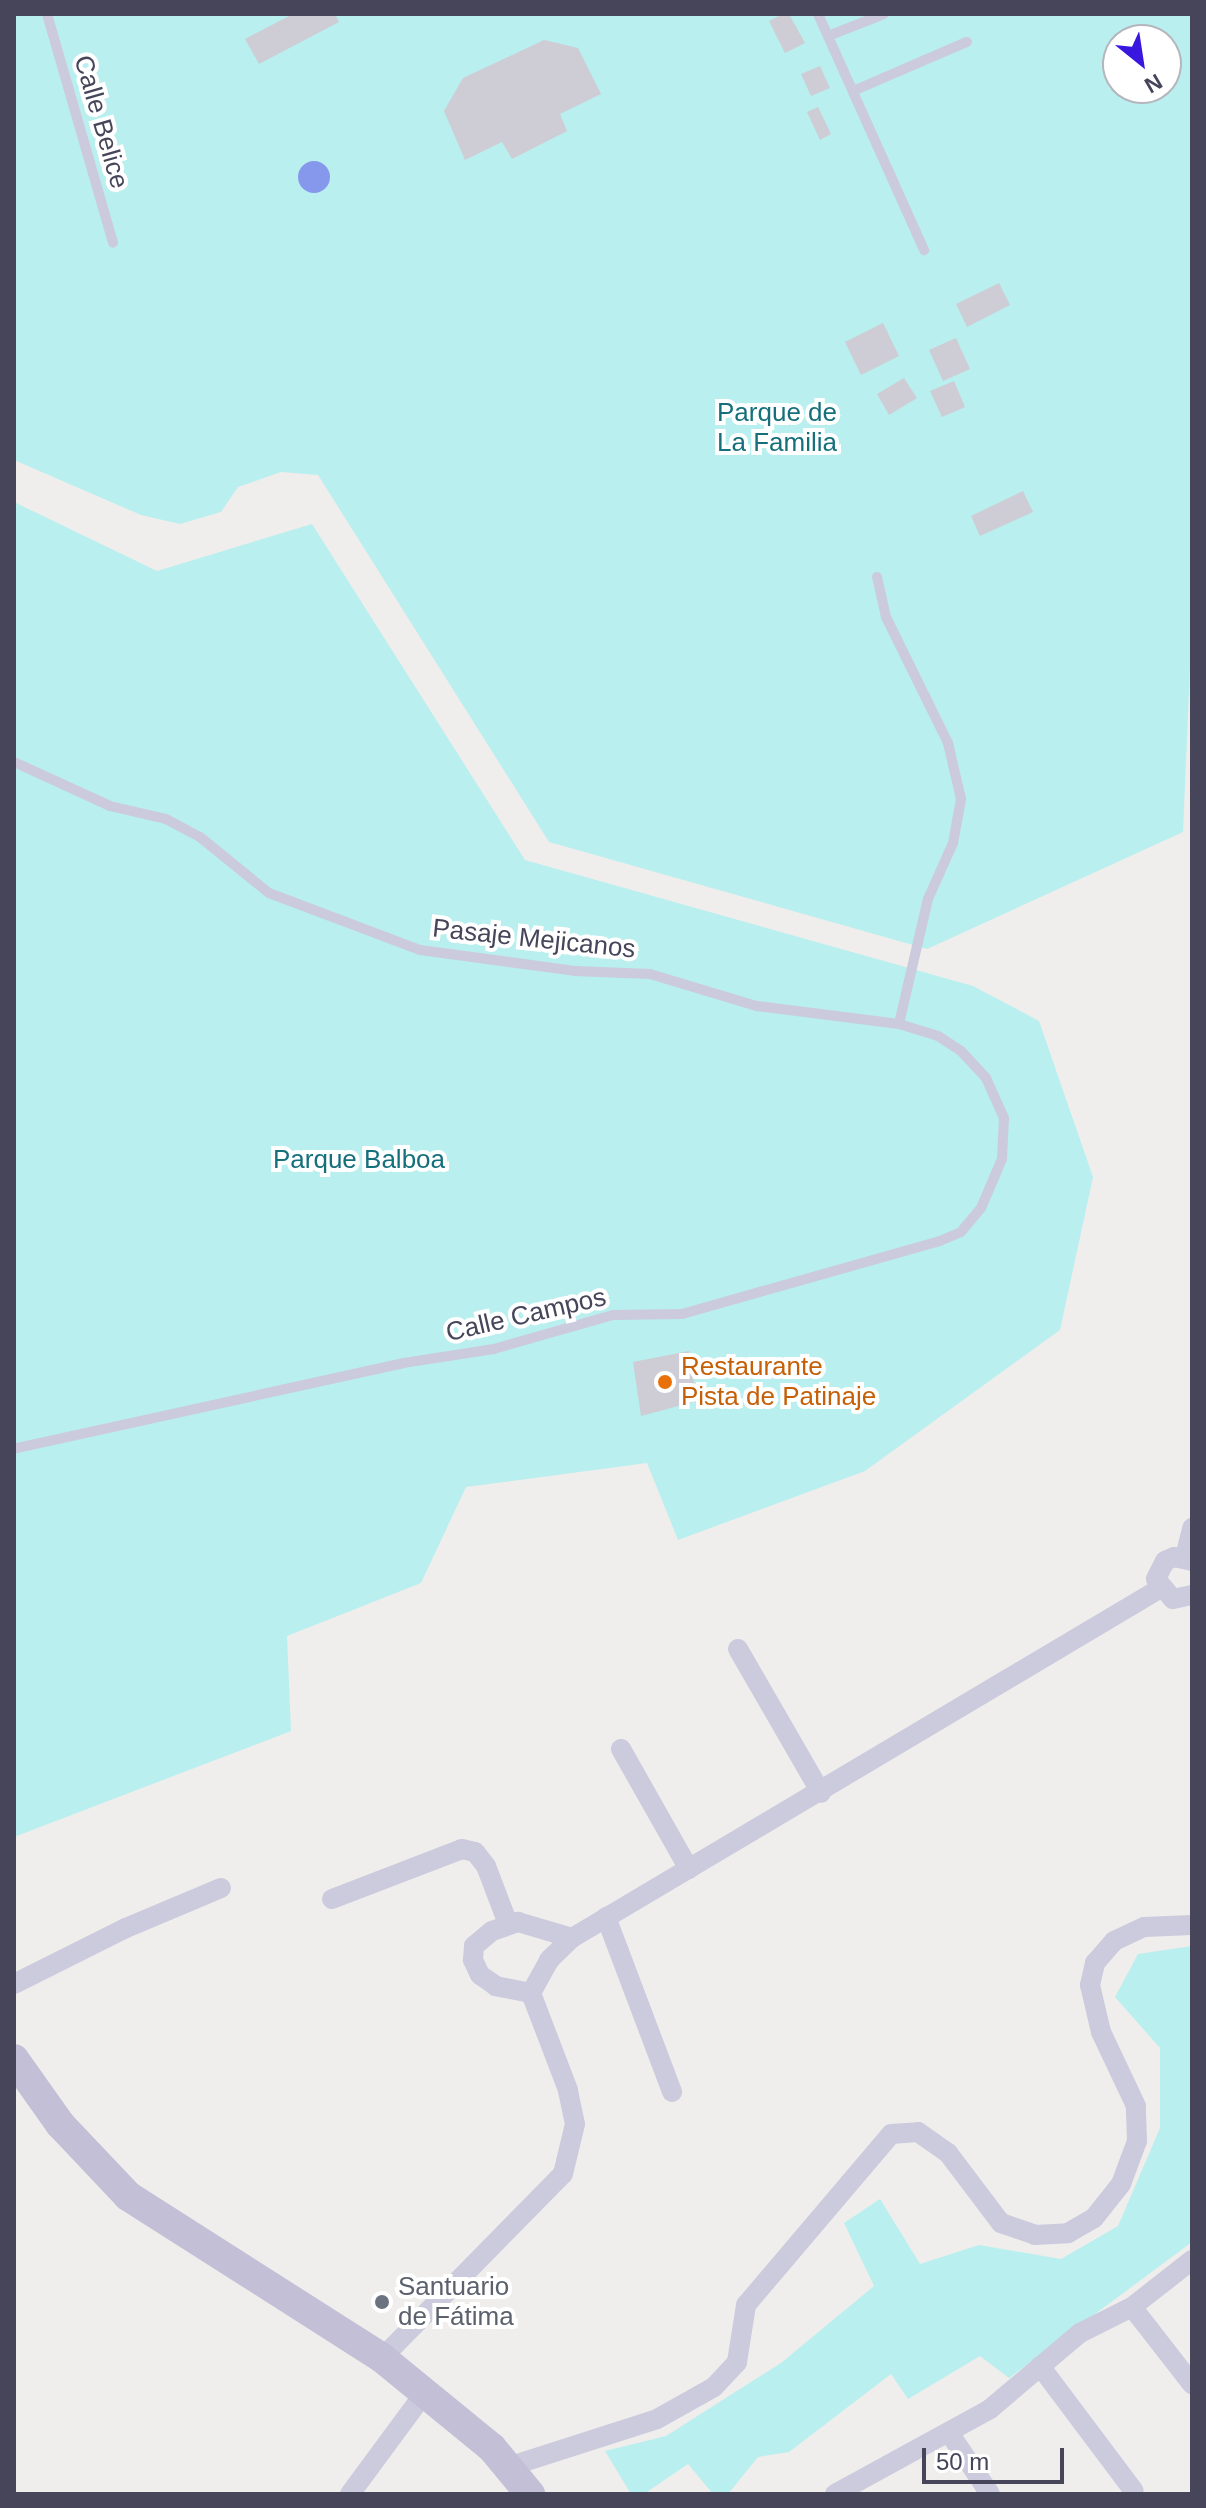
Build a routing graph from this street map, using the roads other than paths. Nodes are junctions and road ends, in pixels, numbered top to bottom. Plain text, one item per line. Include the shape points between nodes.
1 (47, 14) edge
2 (818, 14) edge
3 (884, 14) edge
4 (828, 36) junction
5 (967, 42) dead end
6 (853, 91) junction
7 (113, 243) dead end
8 (924, 250) dead end
9 (877, 577) dead end
10 (14, 762) edge
11 (899, 1024) junction
12 (1002, 1159) joint
13 (14, 1449) edge
14 (1192, 1528) edge
15 (1188, 1559) edge
16 (1159, 1589) junction
17 (1191, 1597) edge
18 (738, 1649) dead end
19 (621, 1749) dead end
20 (821, 1793) junction
21 (689, 1869) junction
22 (221, 1888) dead end
23 (332, 1899) dead end
24 (606, 1917) junction
25 (508, 1924) junction
26 (1192, 1925) edge
27 (572, 1938) junction
28 (14, 1984) edge
29 (531, 1993) junction
30 (14, 2059) edge
31 (672, 2092) dead end
32 (1192, 2260) edge
33 (1132, 2307) junction
34 (382, 2358) junction
35 (1040, 2366) junction
36 (1192, 2384) edge
37 (426, 2391) junction
38 (950, 2434) junction
39 (511, 2466) junction
40 (1134, 2491) dead end
41 (350, 2494) edge
42 (530, 2494) edge
43 (835, 2494) edge
44 (990, 2494) edge

1 - 7 lane, Calle Belice
2 - 4 lane
3 - 4 lane
4 - 6 lane
5 - 6 lane
6 - 8 lane
9 - 11 lane via 886,617 948,743 961,799 953,843 928,899
10 - 11 lane, Pasaje Mejicanos via 110,806 166,819 200,837 269,893 420,950 575,971 650,974 757,1006
11 - 12 lane, Pasaje Mejicanos via 938,1036 986,1078 1004,1118
12 - 13 lane, Calle Campos via 981,1208 961,1232 940,1241 682,1314 613,1315 494,1349 404,1363
14 - 15 street
15 - 16 street via 1165,1561 1156,1579
16 - 17 street via 1173,1599
16 - 20 street
18 - 20 street
19 - 21 street
20 - 21 street
21 - 24 street
22 - 28 street
23 - 25 street via 462,1849 475,1852 486,1866
24 - 27 street
24 - 31 street
25 - 27 street
25 - 29 street via 481,1937 473,1960 480,1975 496,1986
26 - 39 street via 1144,1927 1114,1941 1095,1963 1090,1985 1101,2032 1136,2106 1137,2141 1121,2184 1094,2218 1068,2233 1035,2235 1001,2223 948,2153 918,2132 891,2134 746,2305 737,2362 714,2387 657,2419
27 - 29 street via 549,1960
29 - 34 street via 568,2090 575,2124 563,2174
30 - 34 main road via 60,2124 128,2196
32 - 33 street
33 - 35 street via 1080,2333
33 - 36 street
34 - 37 main road
35 - 38 street via 990,2409
35 - 40 street
37 - 39 main road
37 - 41 street
38 - 43 street
38 - 44 street
39 - 42 main road

